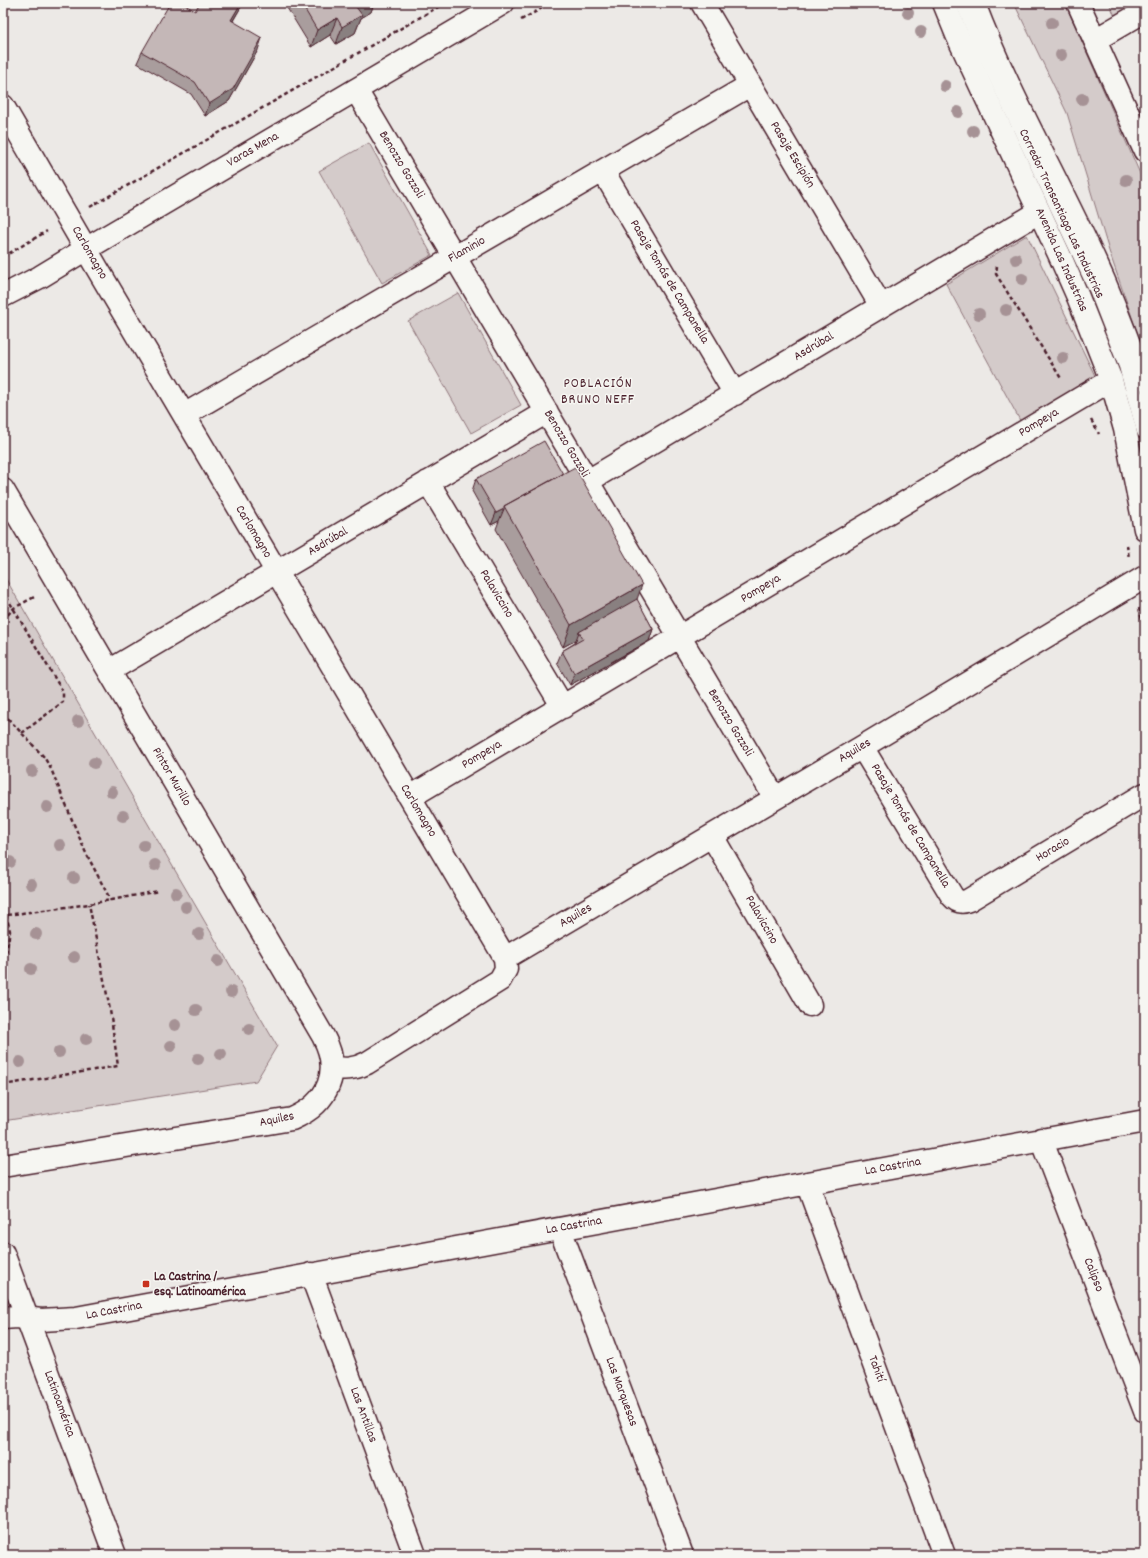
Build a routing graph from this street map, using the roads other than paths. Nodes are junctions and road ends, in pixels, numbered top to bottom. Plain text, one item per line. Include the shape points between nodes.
1 (702, 3) edge
2 (944, 3) edge
3 (964, 3) edge
4 (977, 3) edge
5 (1078, 3) edge
6 (500, 4) edge
7 (1145, 11) edge
8 (1095, 40) junction
9 (750, 84) junction
10 (356, 90) junction
11 (3, 106) edge
12 (1145, 151) edge
13 (603, 171) junction
14 (1039, 212) junction
15 (86, 249) junction
16 (455, 257) junction
17 (3, 296) edge
18 (881, 306) junction
19 (1111, 380) junction
20 (1145, 382) edge
21 (735, 394) junction
22 (547, 412) junction
23 (184, 415) junction
24 (1145, 430) edge
25 (588, 481) junction
26 (428, 482) junction
27 (3, 490) edge
28 (1145, 529) edge
29 (277, 572) junction
30 (1140, 580) edge
31 (680, 638) junction
32 (109, 671) junction
33 (563, 707) junction
34 (862, 747) junction
35 (1145, 794) edge
36 (410, 797) junction
37 (775, 798) junction
38 (712, 836) junction
39 (959, 902) joint
40 (505, 958) junction
41 (810, 1005) dead end
42 (332, 1067) junction
43 (1145, 1121) edge
44 (1041, 1140) junction
45 (3, 1166) edge
46 (807, 1183) junction
47 (560, 1229) junction
48 (3, 1253) edge
49 (311, 1274) junction
50 (3, 1318) edge
51 (27, 1318) junction
52 (1145, 1411) edge
53 (115, 1555) edge
54 (415, 1555) edge
55 (682, 1555) edge
56 (944, 1555) edge

1 - 9 street, Pasaje Escipión
2 - 14 street, Avenida Las Industrias
3 - 24 lane, Corredor Transantiago Las Industrias via 1097,289 1127,366
4 - 20 lane, Corredor Transantiago Las Industrias via 1002,61 1092,246 1126,326
5 - 8 street
6 - 10 street, Varas Mena
7 - 8 street
8 - 12 street
9 - 13 street, Flaminio
9 - 18 street, Pasaje Escipión
10 - 15 street, Varas Mena
10 - 16 street, Benozzo Gozzoli
11 - 15 street, Carlomagno
13 - 16 street, Flaminio
13 - 21 street, Pasaje Tomás de Campanella
14 - 18 street, Asdrúbal
14 - 19 street, Avenida Las Industrias via 1078,297
15 - 17 street, Varas Mena
15 - 23 street, Carlomagno
16 - 22 street, Benozzo Gozzoli
16 - 23 street, Flaminio
18 - 21 street, Asdrúbal
19 - 28 street, Avenida Las Industrias via 1125,429
19 - 31 street, Pompeya
21 - 25 street, Asdrúbal
22 - 25 street, Benozzo Gozzoli
22 - 26 street, Asdrúbal
23 - 29 street, Carlomagno
25 - 31 street, Benozzo Gozzoli
26 - 29 street, Asdrúbal
26 - 33 street, Palaviccino
27 - 32 street, Pintor Murillo
29 - 32 street, Asdrúbal
29 - 36 street, Carlomagno
30 - 34 street, Aquiles
31 - 33 street, Pompeya
31 - 37 street, Benozzo Gozzoli
32 - 42 street, Pintor Murillo via 323,1036 330,1052
33 - 36 street, Pompeya
34 - 37 street, Aquiles
34 - 39 street, Pasaje Tomás de Campanella via 952,896
35 - 39 street, Horacio via 969,900
36 - 40 street, Carlomagno
37 - 38 street, Aquiles
38 - 40 street, Aquiles
38 - 41 street, Palaviccino
40 - 42 street via 506,969 500,980 367,1063 349,1069
42 - 45 street, Aquiles via 330,1081 315,1106 292,1119
43 - 44 street, La Castrina
44 - 46 street, La Castrina
44 - 52 street, Calipso
46 - 47 street, La Castrina
46 - 56 street, Tahití
47 - 49 street, La Castrina
47 - 55 street, Las Marquesas
48 - 51 street, Latinoamérica
49 - 51 street, La Castrina via 76,1318
49 - 54 street, Las Antillas
50 - 51 street, La Castrina
51 - 53 street, Latinoamérica

